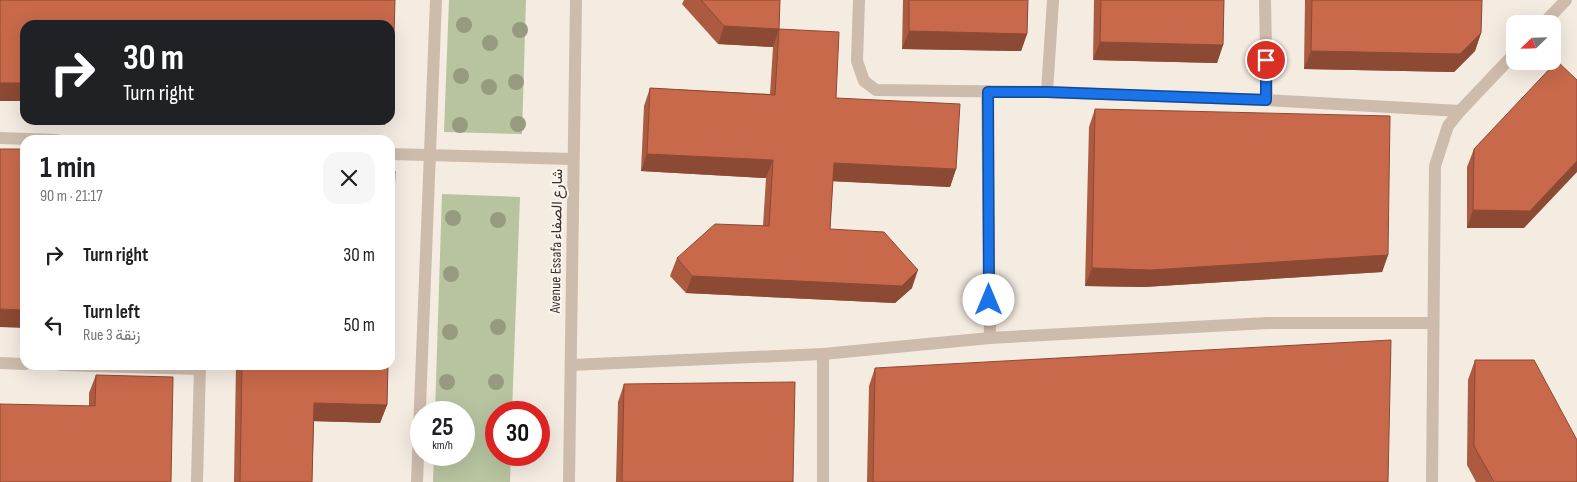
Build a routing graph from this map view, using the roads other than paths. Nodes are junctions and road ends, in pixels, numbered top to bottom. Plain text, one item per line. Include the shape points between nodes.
1 (436, 0) edge
2 (576, 0) edge
3 (860, 0) edge
4 (1053, 0) edge
5 (1265, 0) edge
6 (1566, 0) edge
7 (1552, 15) edge
8 (1506, 62) edge
9 (988, 92) junction
10 (1047, 92) junction
11 (1266, 100) junction
12 (1460, 111) junction
13 (0, 138) edge
14 (20, 139) edge
15 (395, 154) edge
16 (430, 156) junction
17 (574, 159) junction
18 (1433, 323) junction
19 (990, 338) junction
20 (823, 354) junction
21 (0, 363) edge
22 (20, 364) edge
23 (571, 365) junction
24 (200, 370) edge
25 (197, 482) edge
26 (417, 482) edge
27 (570, 482) edge
28 (823, 482) edge
29 (1432, 482) edge

1 - 16 street
2 - 17 street, Avenue Essafa شارع الصفاء
3 - 9 street via 857,62 864,81 876,90
4 - 10 street
5 - 11 street
6 - 7 street
8 - 12 street
9 - 10 street
9 - 19 street
10 - 11 street
11 - 12 street
12 - 18 street via 1448,126 1435,166
13 - 14 street
15 - 16 street
16 - 17 street
16 - 26 street
17 - 23 street, Avenue Essafa شارع الصفاء
18 - 19 street via 1268,322
18 - 29 street
19 - 20 street
20 - 23 street
20 - 28 street
21 - 22 street
23 - 27 street, Avenue Essafa شارع الصفاء
24 - 25 street

